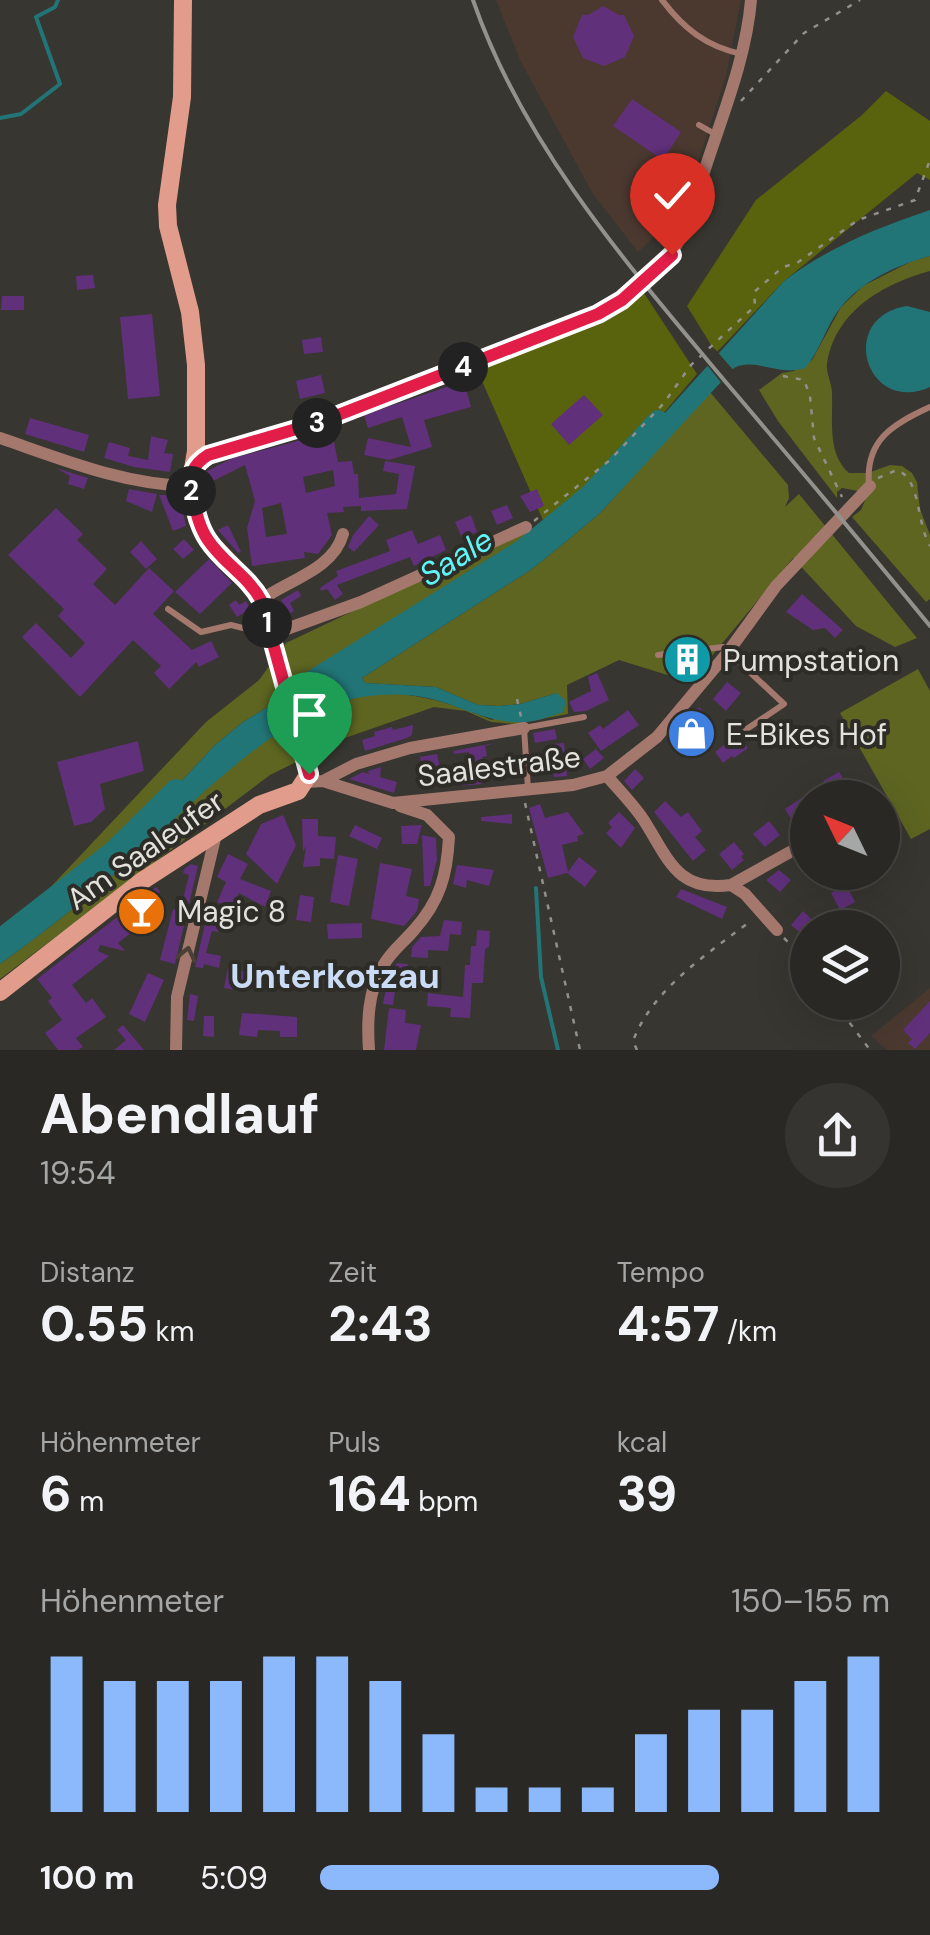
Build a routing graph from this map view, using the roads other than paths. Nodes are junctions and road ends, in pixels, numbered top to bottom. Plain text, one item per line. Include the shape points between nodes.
1 (183, 0) edge
2 (662, 0) edge
3 (750, 0) edge
4 (742, 54) junction
5 (699, 125) dead end
6 (716, 135) junction
7 (930, 407) edge
8 (0, 438) edge
9 (196, 441) junction
10 (219, 452) junction
11 (190, 480) junction
12 (870, 486) joint
13 (526, 528) road end
14 (343, 534) dead end
15 (261, 600) junction
16 (168, 608) dead end
17 (272, 642) junction
18 (728, 652) junction
19 (658, 654) dead end
20 (584, 717) dead end
21 (524, 726) junction
22 (732, 740) dead end
23 (607, 776) junction
24 (315, 782) junction
25 (526, 791) junction
26 (393, 803) junction
27 (216, 834) junction
28 (790, 852) edge
29 (732, 885) junction
30 (776, 930) road end
31 (0, 992) edge
32 (176, 1050) edge
33 (369, 1050) edge

1 - 9 street via 182,97 167,206 190,312
2 - 4 lane via 698,38
3 - 4 street
4 - 6 street
5 - 6 lane
6 - 10 street, bridge via 665,264 622,300 320,422
7 - 12 lane via 872,450
8 - 11 street via 158,485
9 - 10 street
9 - 11 street
10 - 11 street via 199,461
11 - 15 street via 207,539
12 - 18 street, Saalestraße via 776,586
13 - 17 street
14 - 15 street via 330,556
15 - 17 street
16 - 17 lane via 201,632 231,625
17 - 24 street
18 - 19 lane via 723,647
18 - 22 lane via 784,704
18 - 23 street, Saalestraße via 656,737
20 - 21 lane, Am Saaleufer
21 - 24 street, Am Saaleufer via 410,748
21 - 25 lane
23 - 25 street, Saalestraße
23 - 29 street via 681,875 705,886
24 - 26 street, Saalestraße
24 - 27 street, Am Saaleufer via 259,805
25 - 26 street, Saalestraße
26 - 33 street via 440,826 448,838 448,874 380,970 371,996
27 - 31 street, Am Saaleufer via 127,892
32 -> 27 street via 177,997
28 - 29 street
29 - 30 street

